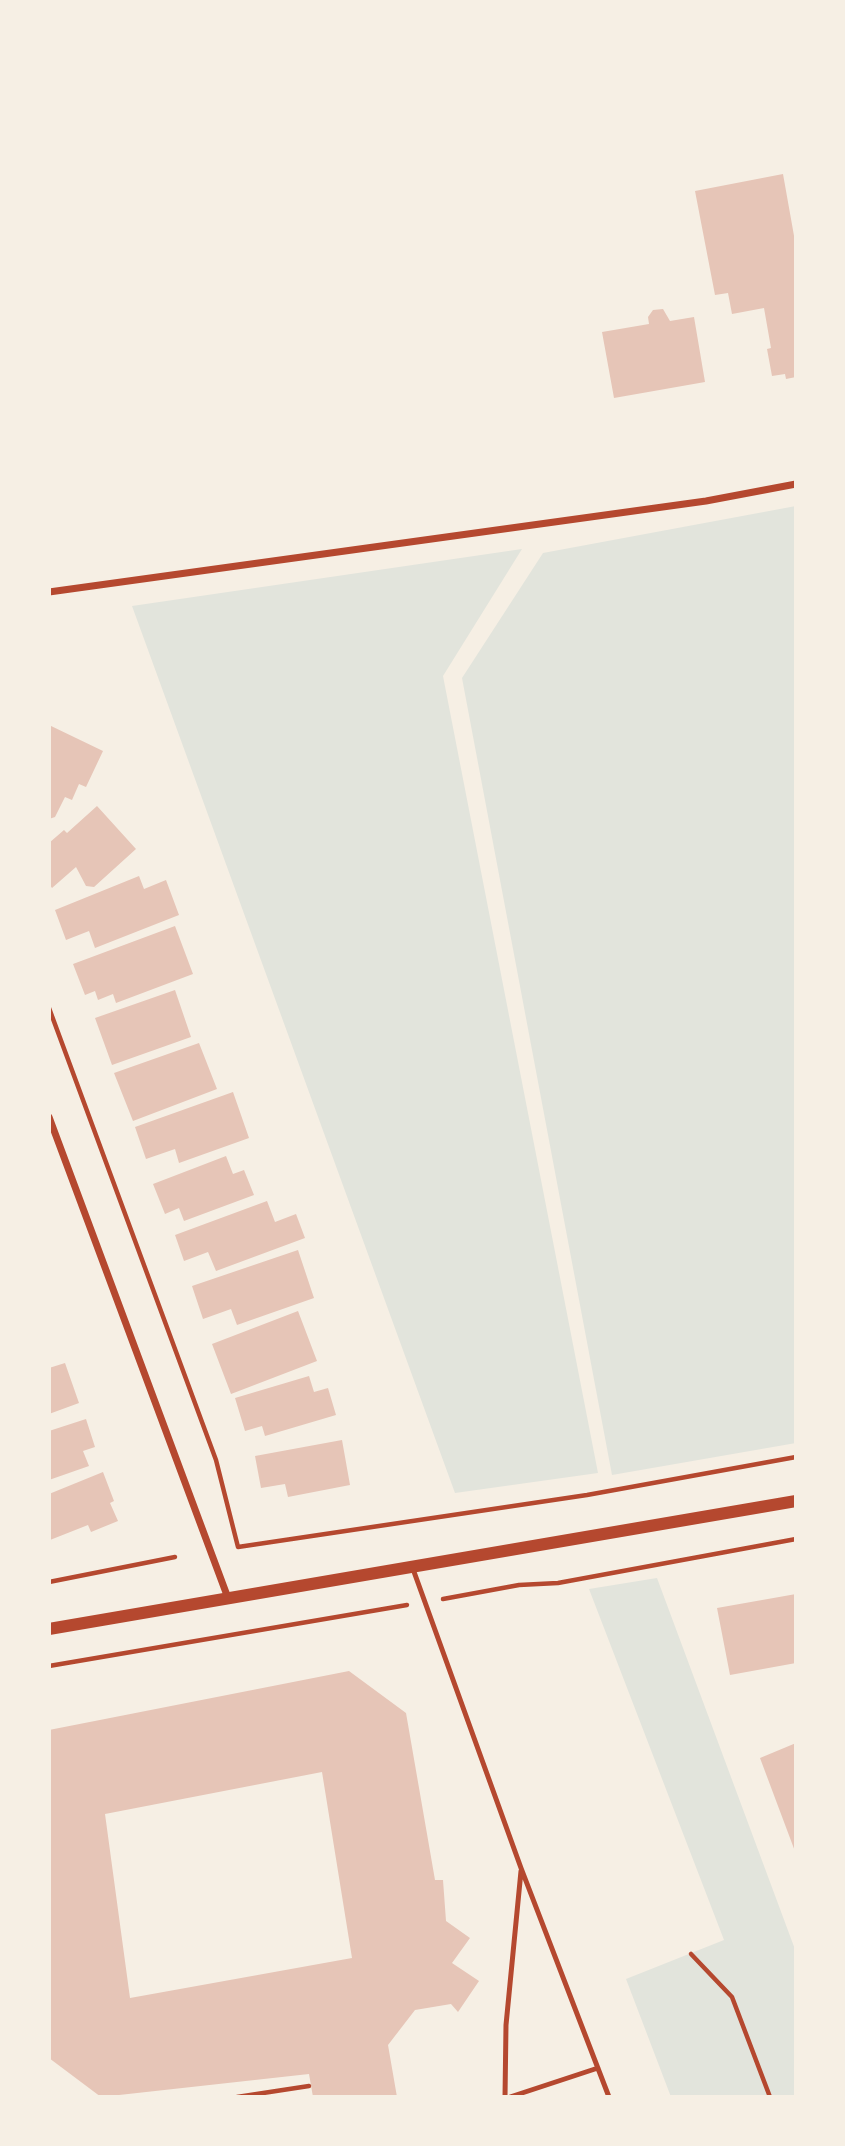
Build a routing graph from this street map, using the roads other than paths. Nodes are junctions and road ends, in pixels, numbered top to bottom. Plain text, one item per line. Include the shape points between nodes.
1 (796, 484) edge
2 (49, 592) edge
3 (49, 1117) edge
4 (796, 1501) edge
5 (412, 1566) junction
6 (228, 1598) junction
7 (49, 1629) edge
8 (521, 1868) junction
9 (598, 2067) junction
10 (505, 2097) edge
11 (510, 2097) edge
12 (609, 2097) edge

1 - 2 street via 706,501
3 - 6 street
4 - 5 street
5 - 6 street
5 - 8 lane
6 - 7 street
8 - 9 lane
8 - 10 lane via 506,2025
9 - 11 lane
9 - 12 lane

